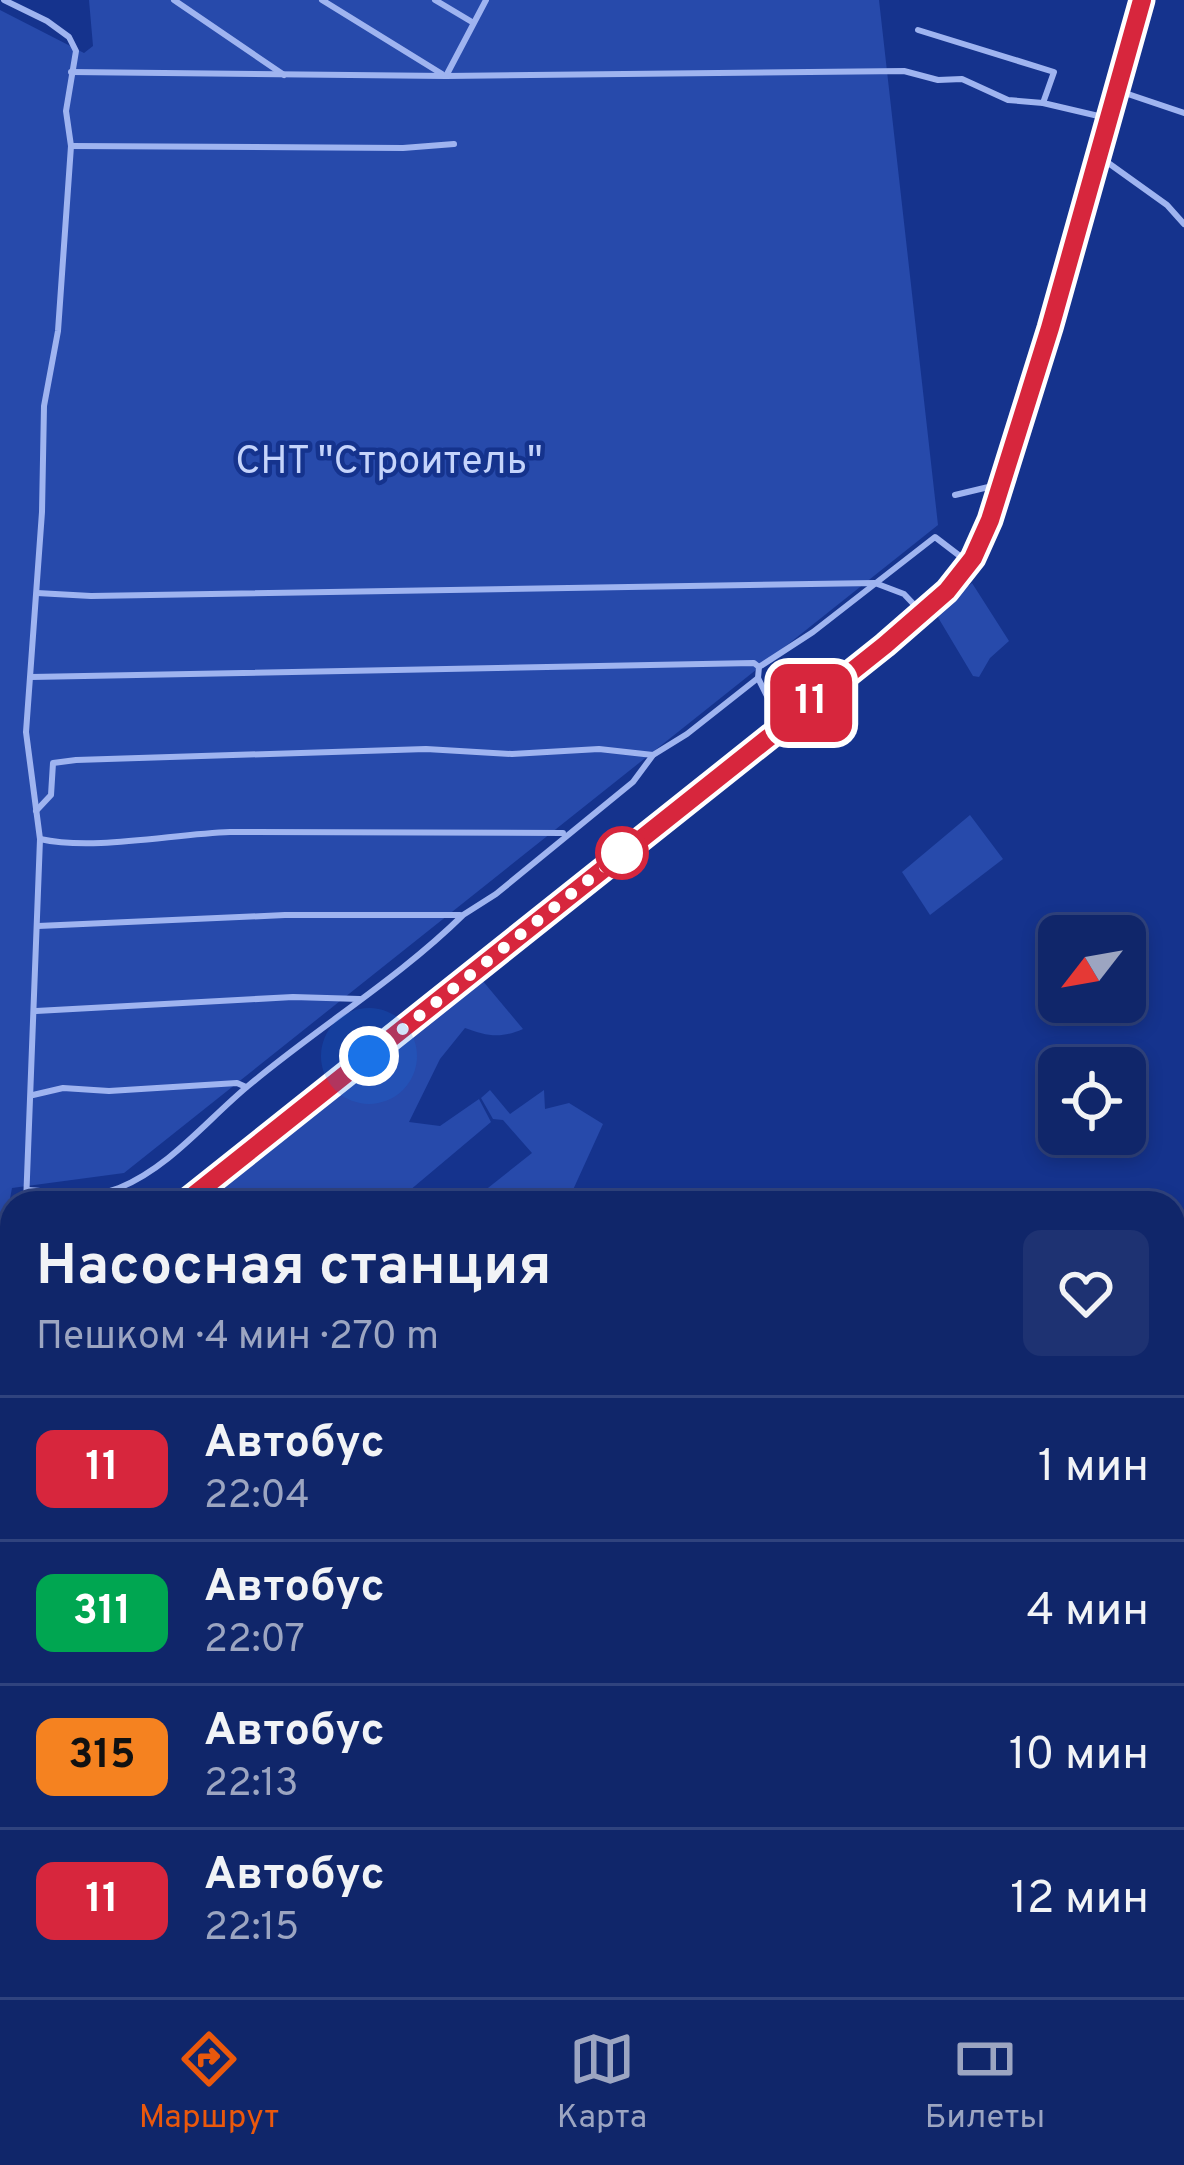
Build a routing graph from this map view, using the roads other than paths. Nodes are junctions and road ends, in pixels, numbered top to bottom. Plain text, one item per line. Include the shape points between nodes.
1 (4, 0) edge
2 (174, 0) edge
3 (322, 0) edge
4 (435, 0) edge
5 (486, 0) edge
6 (1142, 0) edge
7 (472, 22) junction
8 (918, 30) dead end
9 (70, 72) junction
10 (446, 76) junction
11 (287, 77) junction
12 (1116, 90) junction
13 (1043, 103) junction
14 (1184, 113) edge
15 (1108, 118) junction
16 (454, 144) dead end
17 (71, 146) junction
18 (1097, 155) junction
19 (1184, 224) edge
20 (1001, 484) junction
21 (955, 495) dead end
22 (969, 563) junction
23 (875, 583) junction
24 (37, 593) junction
25 (922, 613) junction
26 (760, 667) junction
27 (31, 677) junction
28 (758, 678) junction
29 (782, 726) junction
30 (653, 755) junction
31 (36, 811) junction
32 (566, 833) junction
33 (40, 839) junction
34 (464, 915) junction
35 (38, 926) junction
36 (361, 999) junction
37 (36, 1011) junction
38 (246, 1087) junction
39 (33, 1095) junction
40 (28, 1190) joint
41 (42, 1191) edge
42 (104, 1191) edge
43 (199, 1191) edge

1 - 9 street via 69,37 76,51
2 - 11 street
3 - 10 street
4 - 7 street
5 - 7 street
6 - 12 street
7 - 10 street
8 - 13 street via 1054,72
9 - 11 street
9 - 17 street
10 - 11 street
10 - 13 street via 904,71
12 - 14 street
12 - 15 street
13 - 15 street
15 - 18 street
16 - 17 street
17 - 24 street via 58,331 44,406
18 - 19 street
18 - 20 street
20 - 21 street
20 - 22 street
22 - 23 street via 935,537
22 - 25 street
23 - 24 street
23 - 25 street via 904,594
23 - 26 street
24 - 27 street
25 - 29 street
26 - 27 street
26 - 28 street
27 - 31 street via 26,732
28 - 29 street
28 - 30 street
29 - 43 street
30 - 31 street via 426,749 76,760 53,763 51,795
30 - 32 street via 633,782
31 - 33 street
32 - 33 street
32 - 34 street
33 - 35 street
34 - 35 street
34 - 36 street
35 - 37 street
36 - 37 street
36 - 38 street
37 - 39 street
38 - 39 street
38 - 42 street via 200,1132
39 - 40 street
40 - 41 street

